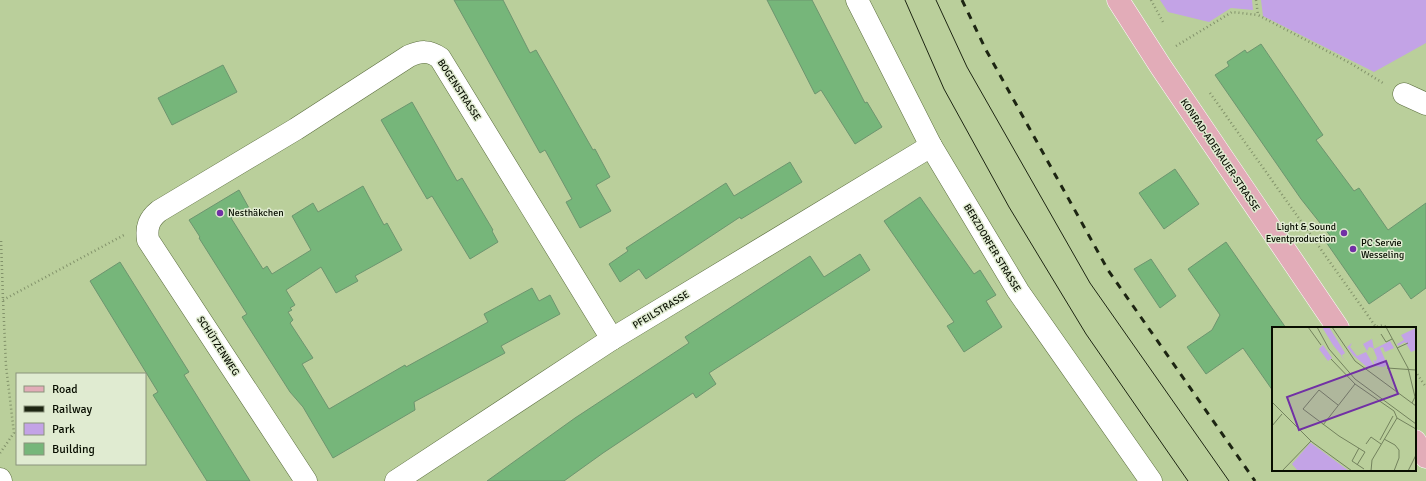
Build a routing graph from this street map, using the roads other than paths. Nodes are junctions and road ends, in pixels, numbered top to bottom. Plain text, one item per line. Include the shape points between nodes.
1 (857, 0) edge
2 (1118, 0) edge
3 (1404, 94) road end
4 (1426, 104) edge
5 (931, 146) junction
6 (154, 217) joint
7 (1337, 327) edge
8 (612, 339) junction
9 (1416, 442) edge
10 (1426, 457) edge
11 (306, 481) edge
12 (396, 481) edge
13 (1151, 481) edge

1 - 5 street, BERZDORFER STRASSE
2 - 7 main road, KONRAD-ADENAUER-STRASSE
3 - 4 street
5 - 8 street, PFEILSTRASSE
5 - 13 street, BERZDORFER STRASSE via 1018,291
6 - 8 street, BOGENSTRASSE via 409,56 421,51 434,54 446,67
6 - 11 street, SCHÜTZENWEG via 147,232 148,240
8 - 12 street, PFEILSTRASSE
9 - 10 main road

